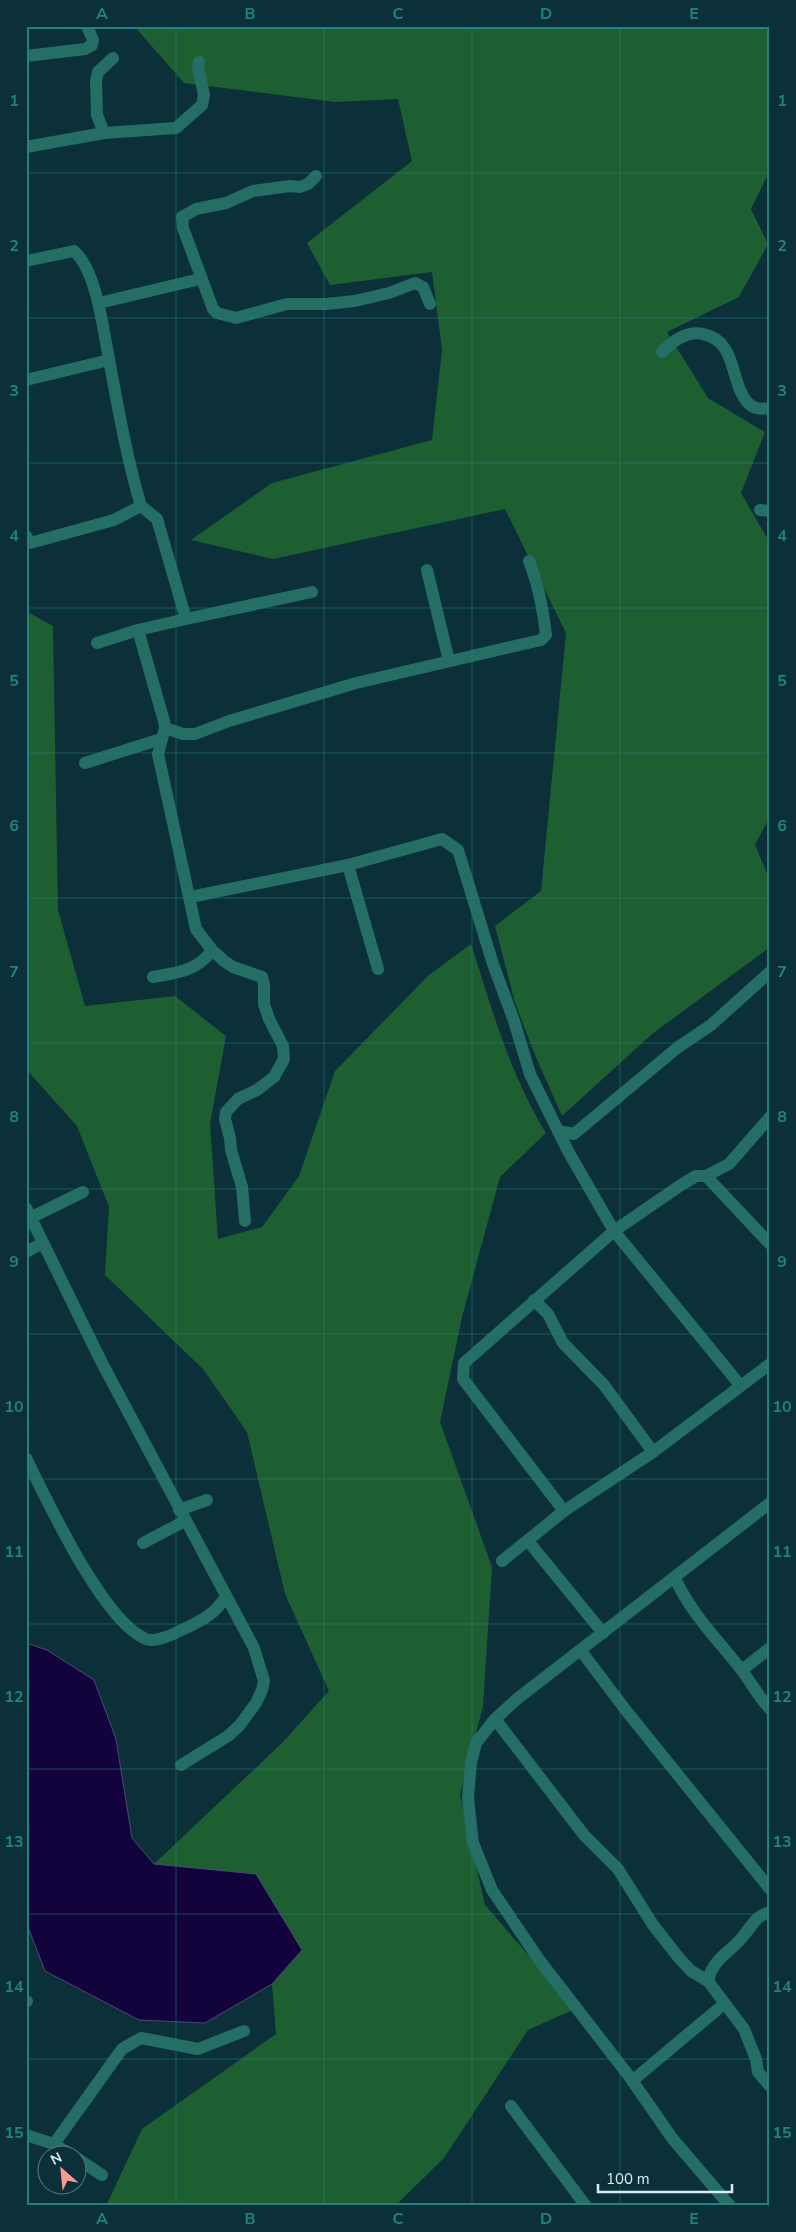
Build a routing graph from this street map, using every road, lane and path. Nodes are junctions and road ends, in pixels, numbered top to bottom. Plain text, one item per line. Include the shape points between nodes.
1 (87, 26) edge
2 (26, 56) edge
3 (113, 58) dead end
4 (199, 62) dead end
5 (104, 133) junction
6 (26, 148) edge
7 (316, 176) dead end
8 (26, 261) edge
9 (200, 279) junction
10 (99, 303) junction
11 (430, 304) dead end
12 (662, 352) dead end
13 (109, 360) junction
14 (26, 380) edge
15 (770, 408) edge
16 (140, 506) junction
17 (26, 536) edge
18 (529, 561) dead end
19 (427, 570) dead end
20 (312, 592) dead end
21 (186, 619) junction
22 (138, 630) junction
23 (97, 643) dead end
24 (448, 661) junction
25 (163, 734) junction
26 (85, 763) dead end
27 (348, 865) junction
28 (190, 898) junction
29 (212, 950) junction
30 (378, 969) dead end
31 (770, 972) edge
32 (154, 977) dead end
33 (770, 1118) edge
34 (558, 1131) junction
35 (706, 1176) junction
36 (84, 1192) dead end
37 (29, 1213) edge
38 (245, 1221) dead end
39 (614, 1231) junction
40 (44, 1243) junction
41 (770, 1244) edge
42 (26, 1252) edge
43 (534, 1300) junction
44 (770, 1364) edge
45 (740, 1386) junction
46 (653, 1452) junction
47 (26, 1458) edge
48 (207, 1500) dead end
49 (770, 1503) edge
50 (564, 1511) junction
51 (182, 1516) junction
52 (528, 1541) junction
53 (143, 1544) dead end
54 (502, 1562) dead end
55 (675, 1578) junction
56 (226, 1596) junction
57 (603, 1633) junction
58 (770, 1648) edge
59 (581, 1651) junction
60 (742, 1670) junction
61 (770, 1709) edge
62 (494, 1718) junction
63 (181, 1765) dead end
64 (770, 1889) edge
65 (770, 1912) edge
66 (708, 1981) junction
67 (724, 2004) junction
68 (244, 2030) dead end
69 (632, 2081) junction
70 (770, 2086) edge
71 (512, 2106) dead end
72 (28, 2140) edge
73 (54, 2144) joint
74 (88, 2166) edge
75 (102, 2175) dead end
76 (586, 2206) edge
77 (730, 2206) edge

1 - 2 street via 92,46
3 - 5 street via 98,72 96,81 97,115
4 - 5 street via 204,95 202,105 176,128
5 - 6 street
7 - 9 street via 300,187 253,191 226,203 196,209 182,217
8 - 10 street via 74,251 82,257
9 - 10 street
9 - 11 street via 213,309 231,318 287,304 356,301 415,284 423,287
10 - 13 street
12 - 15 street via 677,339 690,334 704,334 717,339 728,352 749,403 757,409
13 - 14 street
13 - 16 street
16 - 17 street via 114,520 30,543
16 - 21 street via 157,519
18 - 24 street via 539,587 546,635 541,640
19 - 24 street
20 - 21 street
21 - 22 street
22 - 23 street
22 - 25 street
24 - 25 street via 356,683 195,734
25 - 26 street
25 - 28 street via 158,754
27 - 28 street
27 - 30 street
27 - 34 street via 442,839 458,850 530,1074
28 - 29 street via 196,929
29 - 32 street via 192,969
29 - 38 street via 233,967 262,977 264,1004 283,1046 284,1059 274,1077 238,1099 226,1112 231,1150 242,1187
31 - 34 street via 711,1025 678,1048 574,1134
33 - 35 street via 729,1164
34 - 39 street
35 - 39 street via 696,1176 680,1185
35 - 41 street
36 - 37 street
37 - 40 street
39 - 43 street
39 - 45 street
40 - 42 street
40 - 51 street
43 - 46 street via 548,1314 563,1343 604,1385
43 - 50 street via 464,1362 463,1379
44 - 45 street
45 - 46 street
46 - 50 street
47 - 56 street via 69,1545 126,1626 148,1640 156,1639 209,1617 220,1608
48 - 51 street
49 - 55 street
50 - 52 street
51 - 53 street
51 - 56 street
52 - 54 street
52 - 57 street
55 - 57 street
55 - 60 street via 700,1619
56 - 63 street via 254,1648 262,1671 262,1690 239,1726
57 - 59 street
58 - 60 street
59 - 62 street
59 - 64 street
60 - 61 street
62 - 66 street via 584,1835 618,1869 652,1925 678,1958
62 - 69 street via 476,1743 471,1764 468,1798 473,1843 492,1890 540,1961
65 - 66 street via 755,1920 744,1936 726,1951
66 - 67 street
67 - 69 street
67 - 70 street via 744,2029 758,2072
68 - 73 street via 198,2049 141,2038 122,2049
69 - 77 street via 672,2138
71 - 76 street
72 - 73 street
74 - 75 street

